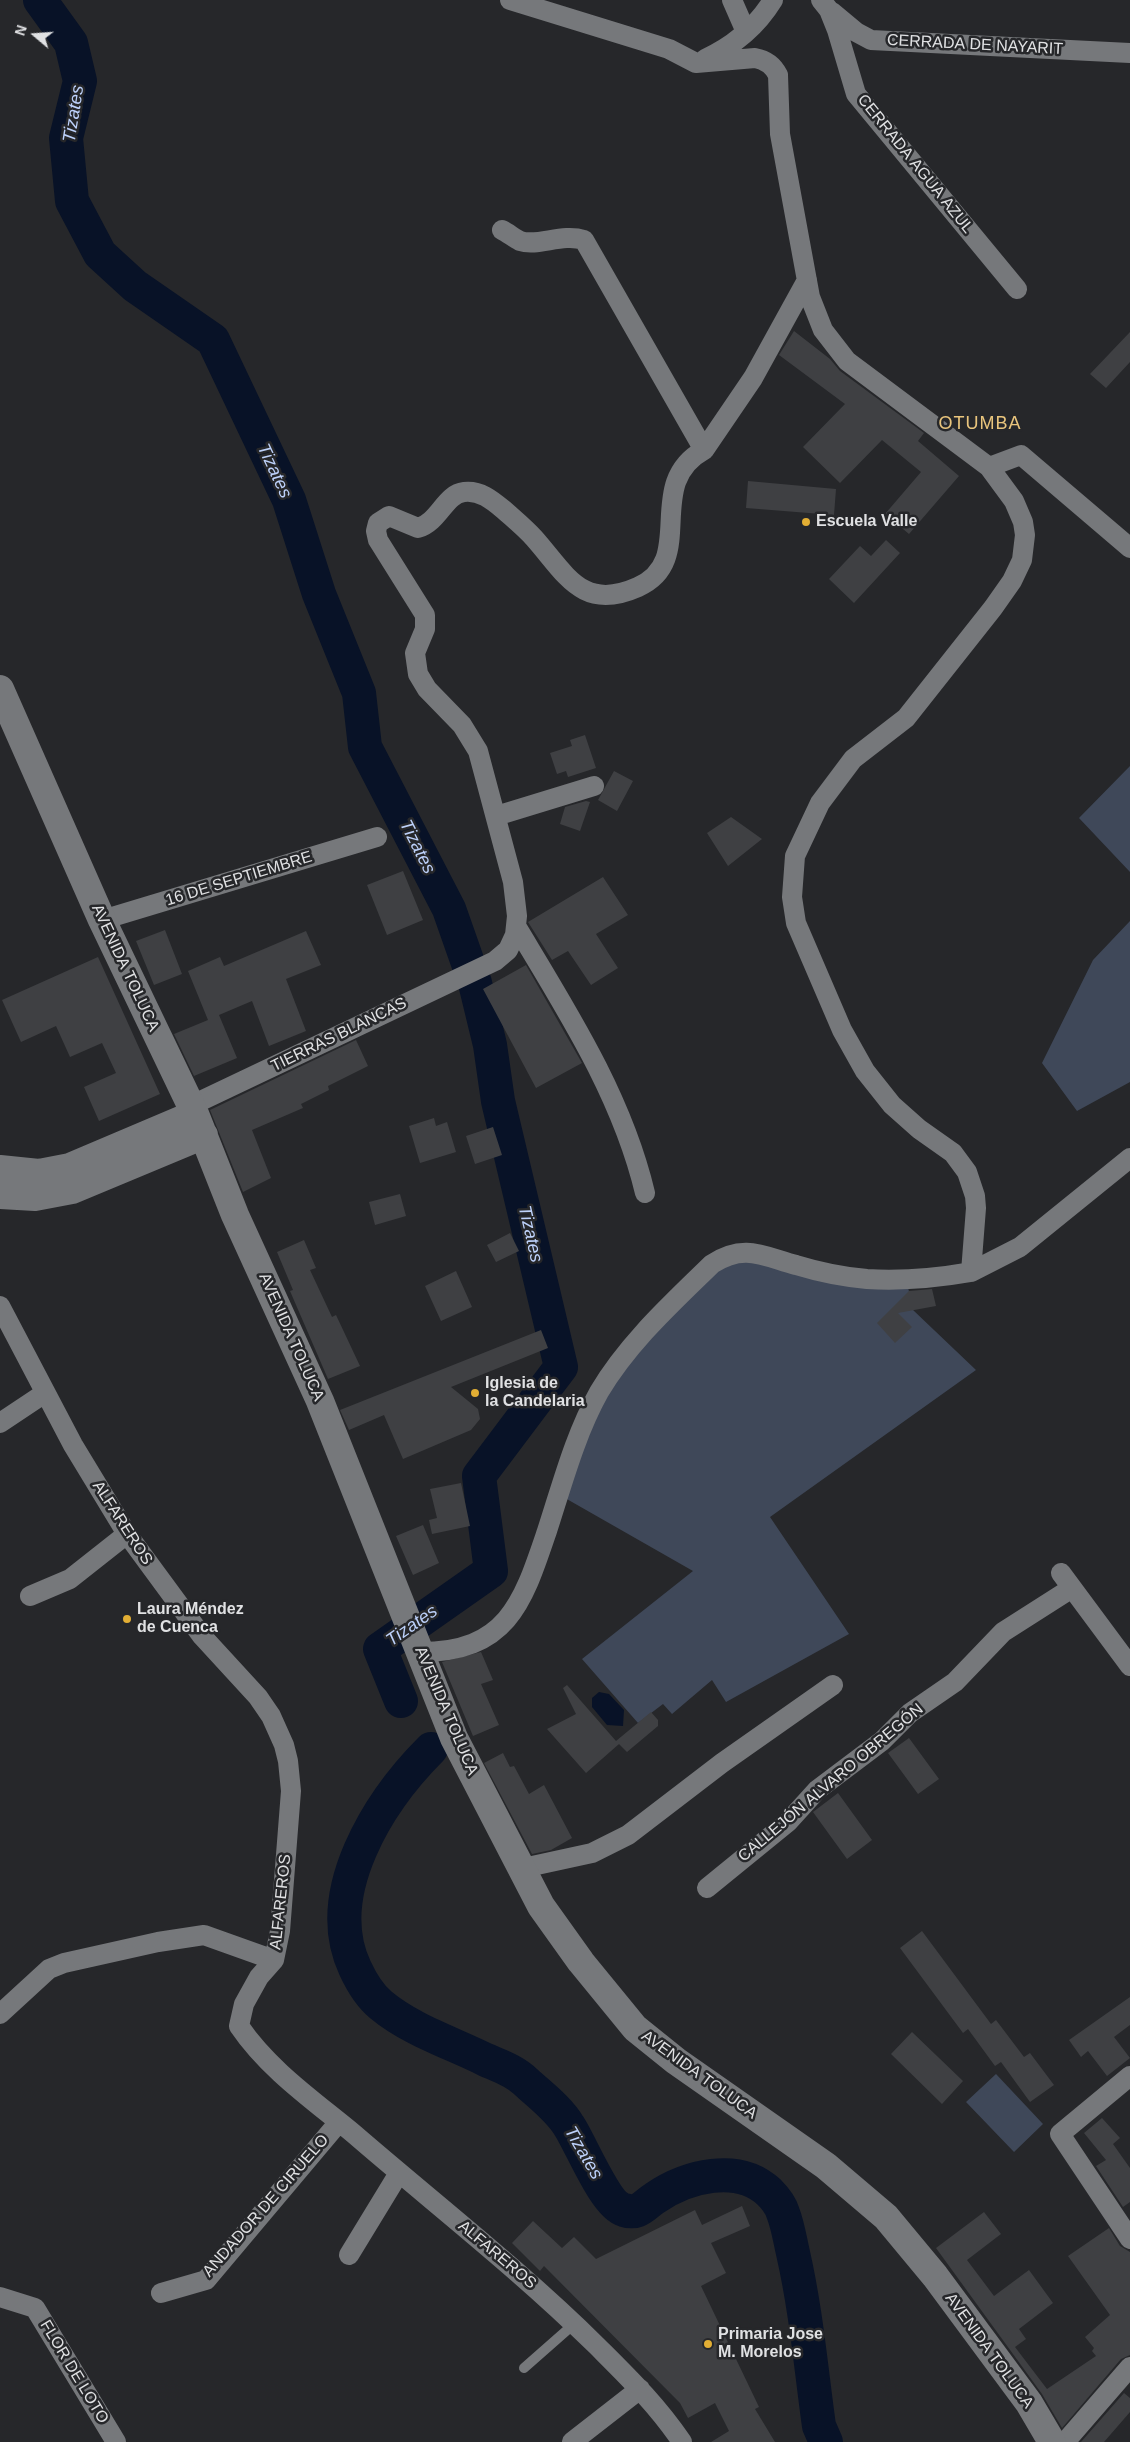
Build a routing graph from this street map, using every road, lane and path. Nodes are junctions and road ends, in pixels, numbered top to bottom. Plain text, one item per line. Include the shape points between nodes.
1 (510, 0) edge
2 (732, 0) edge
3 (773, 0) edge
4 (825, 5) edge
5 (746, 32) junction
6 (1130, 53) edge
7 (696, 63) junction
8 (502, 230) dead end
9 (807, 280) junction
10 (1017, 290) dead end
11 (704, 450) junction
12 (989, 467) junction
13 (1130, 548) edge
14 (0, 689) edge
15 (594, 786) dead end
16 (496, 816) junction
17 (376, 837) dead end
18 (102, 920) junction
19 (516, 926) junction
20 (196, 1119) junction
21 (1130, 1158) edge
22 (1, 1179) edge
23 (645, 1193) dead end
24 (971, 1272) junction
25 (0, 1306) edge
26 (45, 1393) junction
27 (0, 1423) edge
28 (127, 1534) junction
29 (30, 1596) dead end
30 (413, 1635) junction
31 (1130, 1666) edge
32 (834, 1684) dead end
33 (523, 1868) junction
34 (707, 1888) dead end
35 (274, 1960) junction
36 (0, 2014) edge
37 (1130, 2076) edge
38 (339, 2122) junction
39 (398, 2173) junction
40 (1130, 2239) edge
41 (349, 2255) dead end
42 (161, 2293) dead end
43 (0, 2297) edge
44 (574, 2324) junction
45 (1130, 2367) edge
46 (524, 2368) dead end
47 (640, 2389) junction
48 (116, 2442) edge
49 (572, 2442) edge
50 (682, 2442) edge
51 (1052, 2442) edge
52 (1064, 2442) edge

1 - 7 street via 669,49
2 - 5 street
3 - 5 street
4 - 6 street, CERRADA DE NAYARIT via 842,22 871,40
4 - 10 street, CERRADA AGUA AZUL via 856,94
5 - 7 street via 730,45
7 - 9 street via 755,58 769,63 778,75 780,134
8 - 11 street via 521,241 572,237 584,240
9 - 11 street via 753,378
9 - 12 street via 819,322 847,361
11 - 16 street via 686,463 675,480 668,552 662,567 651,580 616,594 595,594 570,582 522,526 482,494 458,493 446,502 433,521 418,528 394,517 385,517 378,523 378,540 426,614 425,629 415,653 418,674 427,689 462,725 478,751
12 - 13 street via 1021,456
12 - 24 street via 1014,501 1023,522 1024,549 1018,571 993,608 906,718 853,759 820,803 795,856 792,897 796,923 842,1030 865,1071 892,1105 953,1153 967,1172 976,1208
14 - 18 street, AVENIDA TOLUCA
15 - 16 street
16 - 19 street via 516,900
17 - 18 street, 16 DE SEPTIEMBRE
18 - 20 street, AVENIDA TOLUCA
19 - 20 street, TIERRAS BLANCAS via 508,950 496,961 458,977
19 - 23 street via 569,1014 616,1105
20 - 22 street via 72,1190 35,1197
20 - 30 street, AVENIDA TOLUCA via 235,1215 320,1401
21 - 24 street via 1020,1247
24 - 30 street via 910,1279 868,1279 820,1272 746,1252 712,1264 648,1326 599,1393 574,1452 530,1582 515,1609 505,1621 480,1639 451,1650
25 - 26 street, ALFAREROS
26 - 27 street
26 - 28 street, ALFAREROS
28 - 29 street via 70,1579
28 - 35 street, ALFAREROS via 202,1636 258,1697 284,1745 291,1776 291,1806 280,1931
30 - 33 street, AVENIDA TOLUCA via 454,1738
31 - 34 street, CALLEJÓN ALVARO OBREGÓN via 1067,1580 1003,1632 955,1682 910,1713 882,1741 817,1790 788,1822
32 - 33 street via 628,1835 592,1853
33 - 51 street, AVENIDA TOLUCA via 542,1906 581,1962 635,2028 676,2061 826,2166 886,2217 935,2276 1023,2396
35 - 36 street via 204,1935 158,1942 48,1969
35 - 38 street, ALFAREROS via 259,1977 244,2004 239,2026 253,2046 299,2092
37 - 40 street via 1060,2134
38 - 39 street, ALFAREROS
38 - 42 street, ANDADOR DE CIRUELO via 206,2280
39 - 41 street
39 - 44 street, ALFAREROS
43 - 48 street, FLOR DE LOTO via 35,2308
44 - 46 lane
44 - 47 street, ALFAREROS
45 - 52 street
47 - 49 street
47 - 50 street, ALFAREROS via 661,2411

